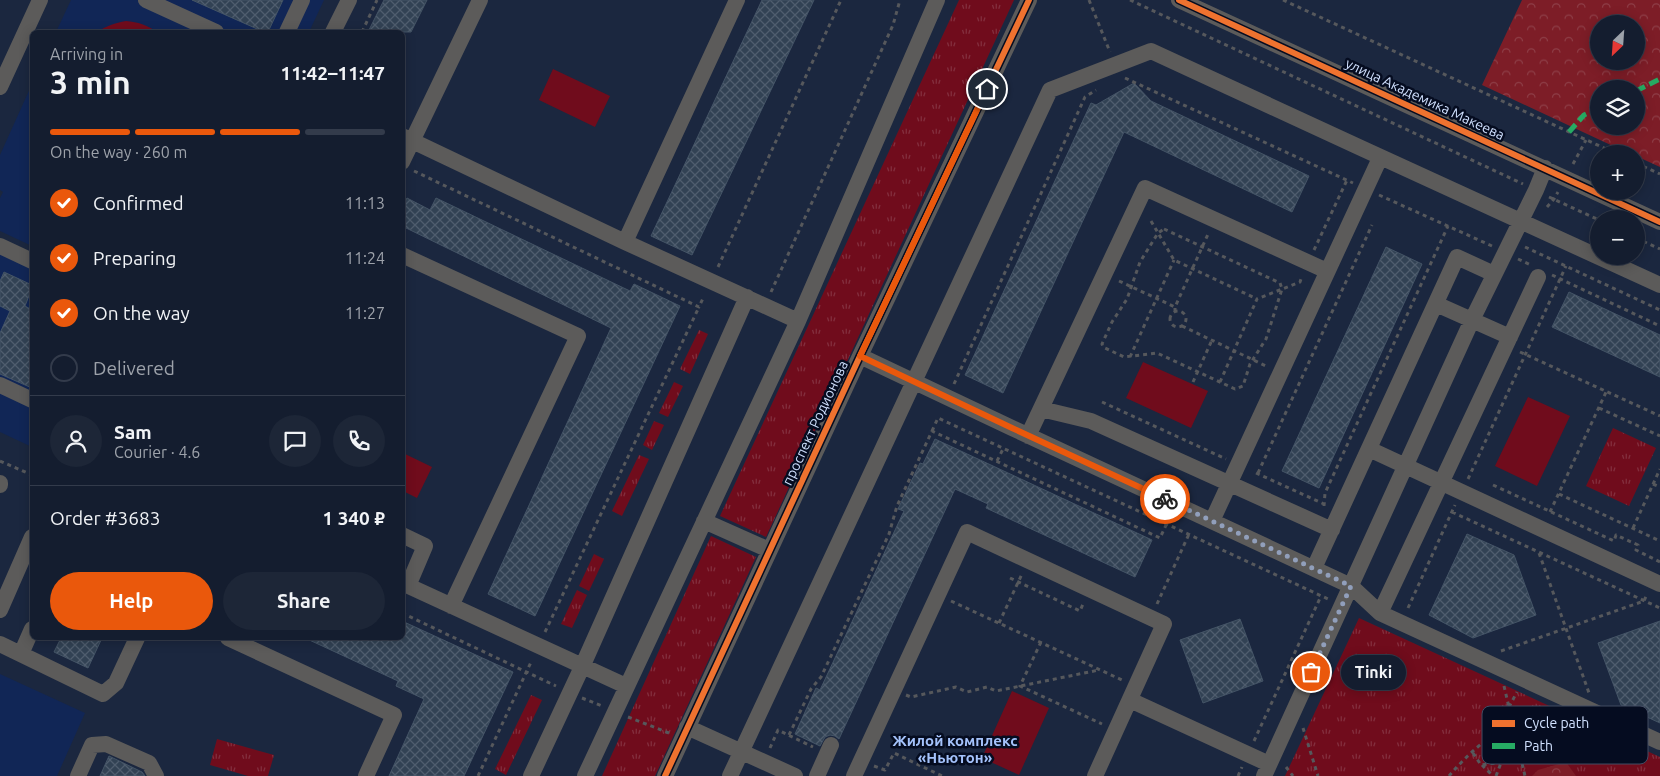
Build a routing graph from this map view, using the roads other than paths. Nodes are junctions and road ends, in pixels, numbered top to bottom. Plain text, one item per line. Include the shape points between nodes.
1 (40, 0) edge
2 (146, 0) edge
3 (302, 0) edge
4 (349, 0) edge
5 (480, 0) edge
6 (737, 0) edge
7 (936, 0) edge
8 (1029, 0) edge
9 (1179, 0) edge
10 (212, 30) edge
11 (288, 30) edge
12 (334, 30) edge
13 (0, 87) edge
14 (408, 139) edge
15 (1380, 158) junction
16 (1545, 168) junction
17 (1520, 220) junction
18 (1660, 222) edge
19 (625, 242) junction
20 (0, 246) edge
21 (405, 256) edge
22 (30, 260) edge
23 (1327, 271) junction
24 (1494, 274) junction
25 (1538, 277) dead end
26 (1660, 285) edge
27 (747, 298) junction
28 (1436, 304) junction
29 (1472, 320) junction
30 (798, 321) junction
31 (1510, 337) junction
32 (860, 356) junction
33 (913, 381) junction
34 (0, 385) edge
35 (30, 399) edge
36 (1041, 409) junction
37 (1028, 436) junction
38 (1369, 449) junction
39 (1406, 466) junction
40 (1442, 482) junction
41 (1229, 484) junction
42 (704, 521) junction
43 (1212, 521) junction
44 (1326, 528) junction
45 (405, 536) edge
46 (30, 542) edge
47 (769, 550) junction
48 (1309, 566) junction
49 (1657, 582) edge
50 (405, 584) edge
51 (1351, 586) junction
52 (451, 606) junction
53 (0, 610) edge
54 (1380, 613) junction
55 (30, 634) edge
56 (136, 640) edge
57 (232, 640) edge
58 (0, 644) edge
59 (21, 654) junction
60 (582, 667) junction
61 (626, 686) junction
62 (1133, 693) junction
63 (1582, 706) edge
64 (685, 733) junction
65 (1648, 736) edge
66 (1660, 742) edge
67 (831, 745) dead end
68 (741, 751) junction
69 (1266, 770) edge
70 (78, 776) edge
71 (156, 776) edge
72 (366, 776) edge
73 (531, 776) edge
74 (585, 776) edge
75 (665, 776) edge
76 (730, 776) edge
77 (795, 776) edge
78 (816, 776) edge
79 (854, 776) edge
80 (1095, 776) edge

1 - 13 street
2 - 10 street
3 - 11 street
4 - 12 street
5 - 14 street
6 - 19 street
7 - 30 street
8 - 32 street, проспект Родионова
9 - 16 street, улица Академика Макеева
14 - 19 street
15 - 17 street
15 - 23 street
15 - 33 street via 1151,51 1050,90
16 - 17 street
16 - 18 street, улица Академика Макеева
17 - 24 street
17 - 26 street
19 - 27 street
20 - 22 street
21 - 52 street via 578,336
23 - 36 street via 1145,188
23 - 41 street
24 - 28 street via 1457,257
24 - 29 street
25 - 31 street
27 - 30 street
27 - 60 street
28 - 29 street
28 - 38 street
29 - 31 street
29 - 39 street
30 - 42 street
31 - 40 street
32 - 33 street
32 - 47 street, проспект Родионова
33 - 37 street
33 - 68 street
34 - 35 street
36 - 37 street
36 - 41 street via 1091,421
37 - 43 street
38 - 39 street
38 - 44 street
39 - 40 street
39 - 51 street
40 - 49 street
40 - 54 street
41 - 43 street
41 - 44 street
42 - 47 street
42 - 61 street
43 - 48 street
44 - 48 street
45 - 50 street via 425,546
46 - 53 street
47 - 64 street, проспект Родионова
48 - 51 street
50 - 52 street
51 - 54 street
51 - 69 street
52 - 60 street
54 - 63 street
55 - 59 street
56 - 59 street via 116,683 103,694
57 - 72 street via 394,715
58 - 59 street
60 - 61 street
60 - 73 street
61 - 74 street
62 - 69 street via 1248,754
62 - 79 street via 1164,624 967,532
62 - 80 street
64 - 68 street
64 - 75 street, проспект Родионова
65 - 66 street
67 - 78 street
68 - 76 street
68 - 77 street
70 - 71 street via 92,745 106,744 149,763

